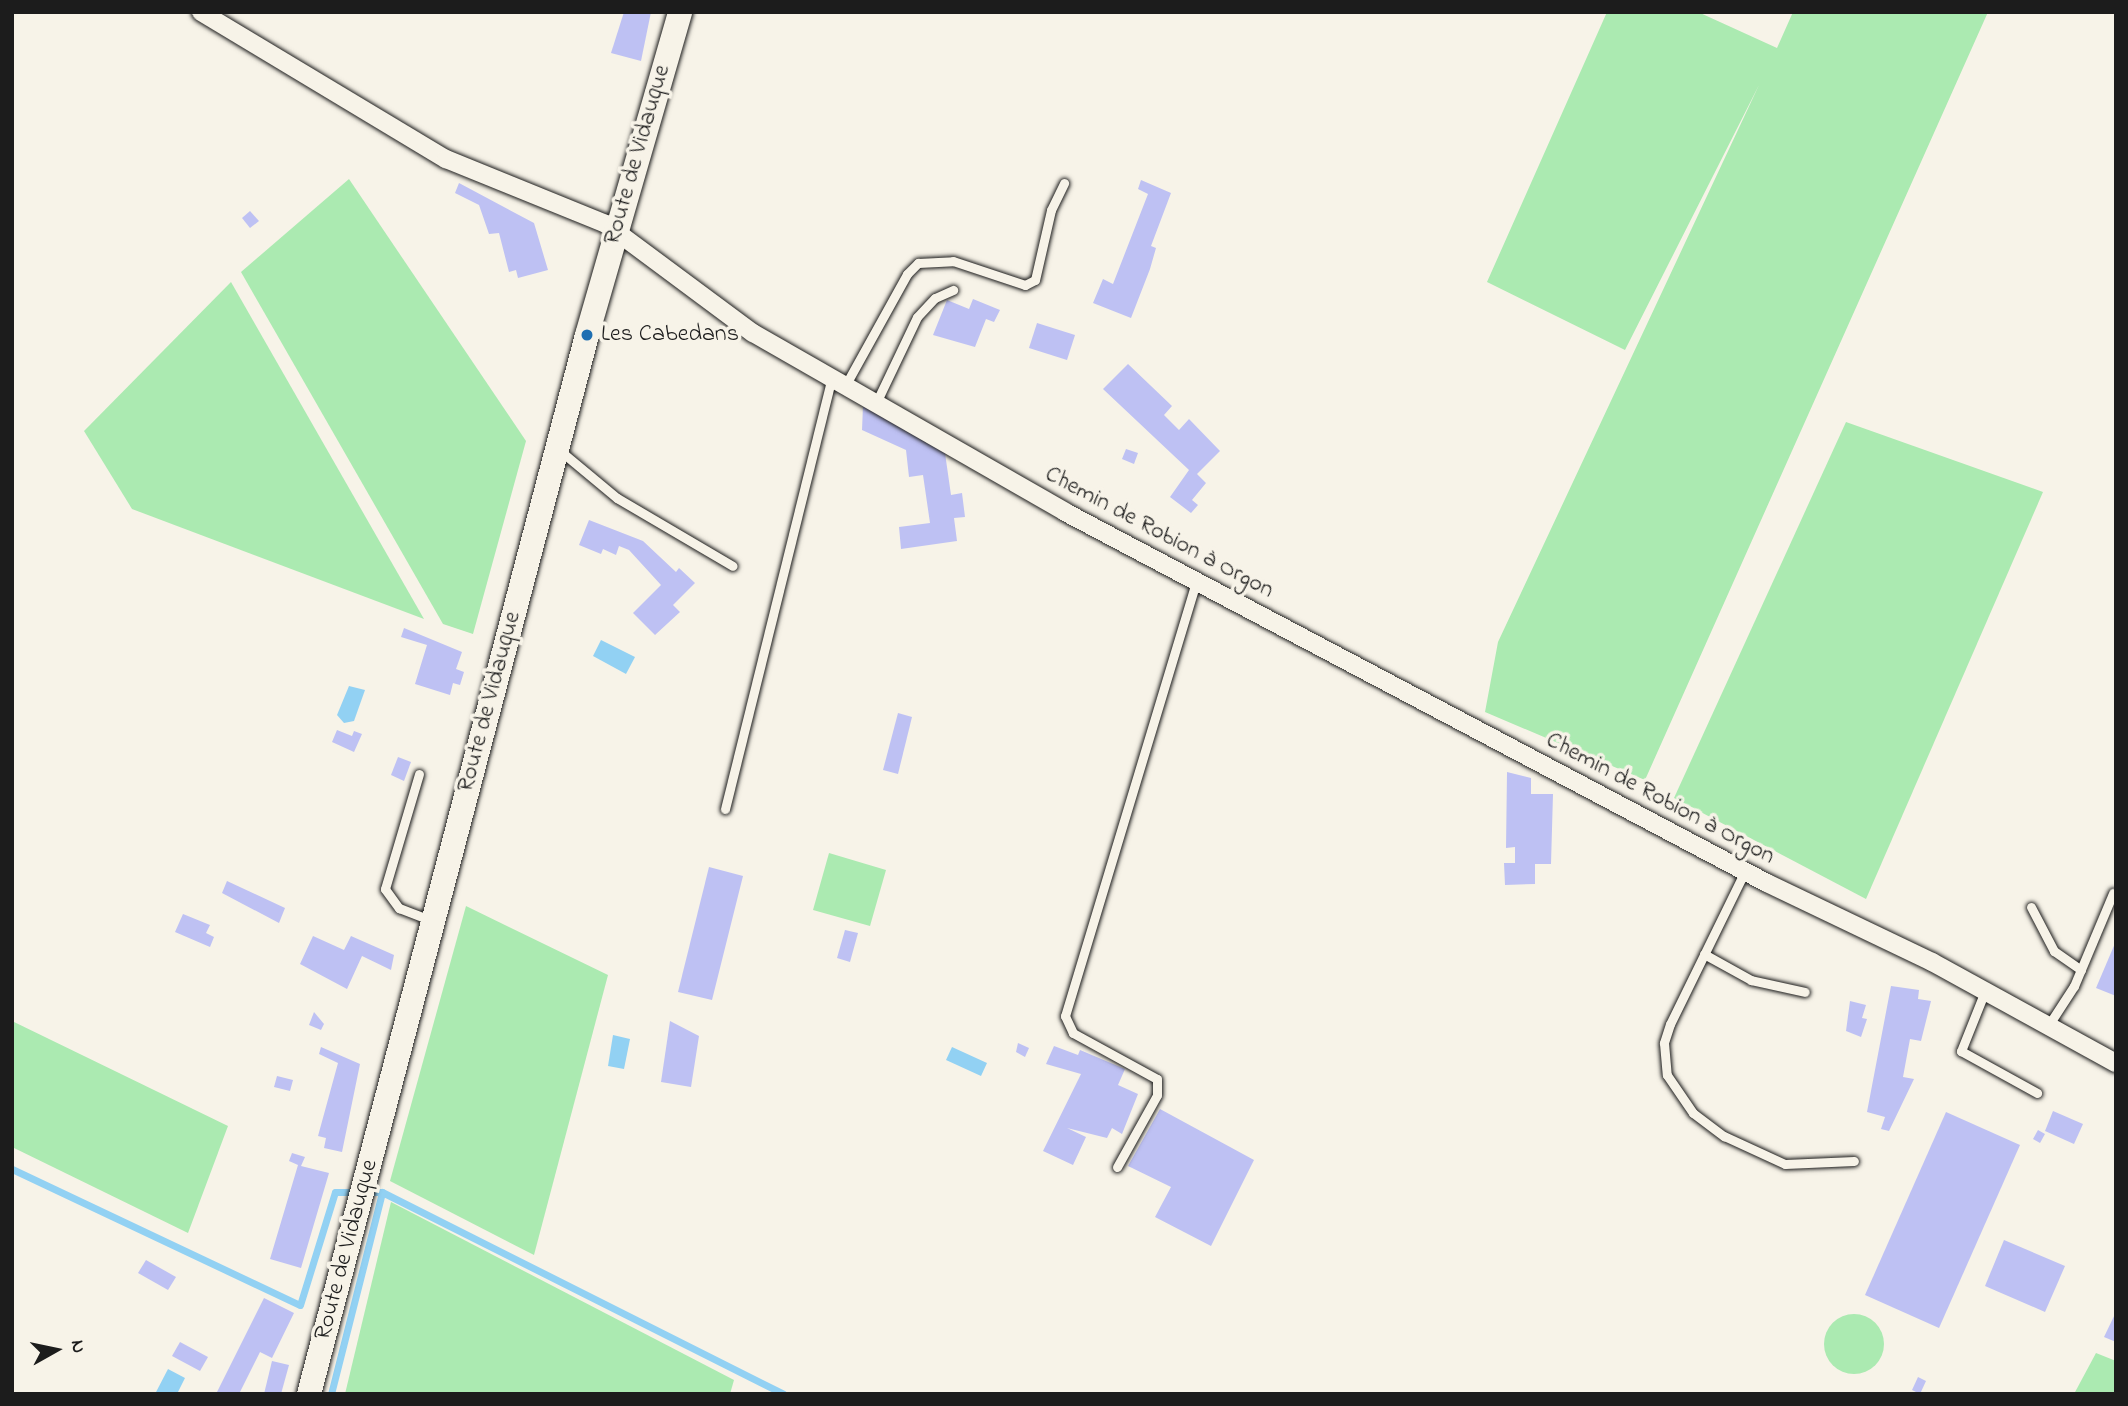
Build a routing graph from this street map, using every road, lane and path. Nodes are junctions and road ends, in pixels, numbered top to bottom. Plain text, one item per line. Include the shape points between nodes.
1 (201, 12) edge
2 (680, 12) edge
3 (1064, 183) dead end
4 (620, 237) junction
5 (953, 290) dead end
6 (839, 382) junction
7 (876, 403) junction
8 (557, 448) junction
9 (733, 566) dead end
10 (1196, 581) junction
11 (419, 774) dead end
12 (725, 809) dead end
13 (1745, 871) junction
14 (2113, 893) dead end
15 (2031, 907) dead end
16 (433, 921) junction
17 (1704, 954) junction
18 (2081, 970) junction
19 (1985, 991) junction
20 (1805, 992) dead end
21 (2048, 1026) junction
22 (2116, 1063) edge
23 (2038, 1093) dead end
24 (1854, 1161) dead end
25 (1117, 1167) dead end
26 (309, 1394) edge

1 - 4 street, Chemin de Robion à Orgon via 446,159 606,224
2 - 4 street, Route de Vidauque
3 - 6 lane via 1051,210 1035,280 1026,285 953,261 918,263
4 - 6 street, Chemin de Robion à Orgon via 753,333
4 - 8 street, Route de Vidauque
5 - 7 lane via 935,298 917,317
6 - 7 street, Chemin de Robion à Orgon
6 - 12 lane
7 - 10 street, Chemin de Robion à Orgon
8 - 9 lane via 617,498
8 - 16 street, Route de Vidauque
10 - 13 street, Chemin de Robion à Orgon
10 - 25 lane via 1065,1016 1073,1032 1157,1079 1157,1095
11 - 16 lane via 385,890 399,908
13 - 17 lane
13 - 19 street, Chemin de Robion à Orgon
14 - 18 lane
15 - 18 lane via 2053,951
16 - 26 street, Route de Vidauque
17 - 20 lane via 1751,980
17 - 24 lane via 1664,1043 1667,1075 1693,1113 1724,1136 1785,1164
18 - 21 lane
19 - 21 street, Chemin de Robion à Orgon
19 - 23 lane via 1961,1051
21 - 22 street, Chemin de Robion à Orgon

